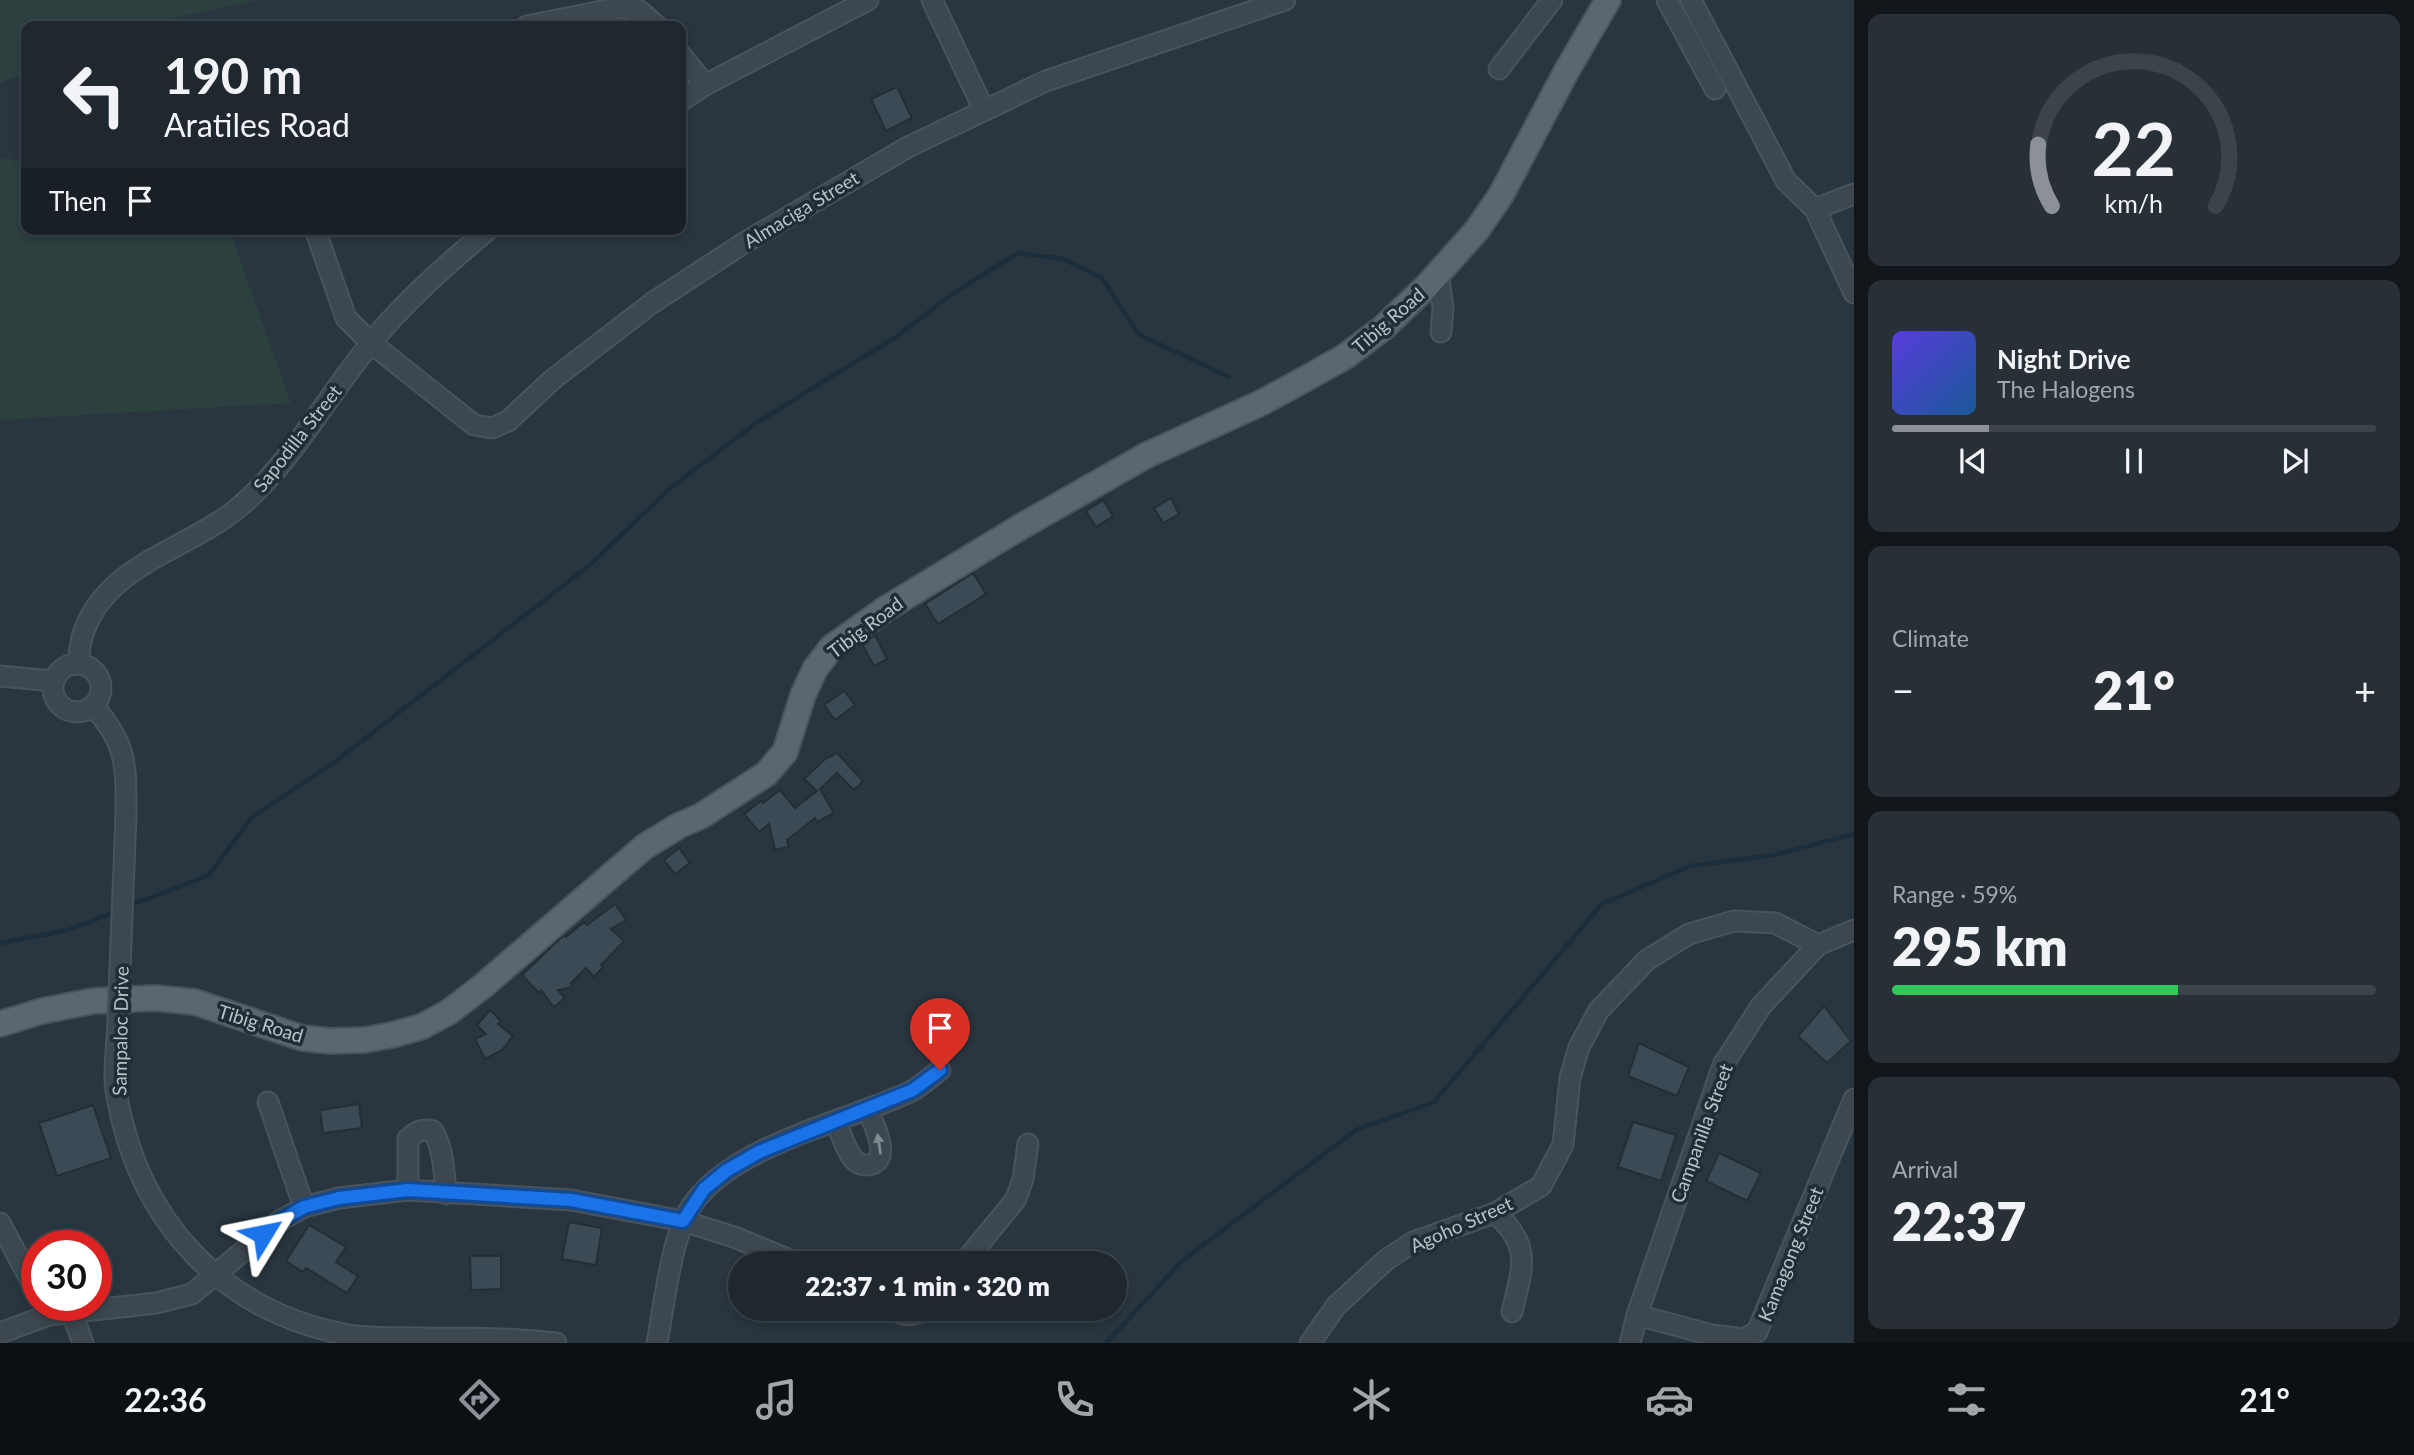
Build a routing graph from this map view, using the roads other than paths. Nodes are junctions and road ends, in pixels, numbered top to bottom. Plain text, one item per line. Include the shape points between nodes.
1 (868, 0) edge
2 (932, 0) edge
3 (1285, 0) edge
4 (1552, 0) edge
5 (1608, 0) edge
6 (1667, 0) edge
7 (1691, 0) edge
8 (553, 21) edge
9 (651, 21) edge
10 (686, 61) edge
11 (1499, 69) dead end
12 (705, 86) junction
13 (1715, 89) dead end
14 (686, 98) edge
15 (984, 110) junction
16 (1854, 194) edge
17 (1815, 209) junction
18 (317, 235) edge
19 (481, 235) edge
20 (1438, 273) junction
21 (1854, 293) edge
22 (1441, 332) dead end
23 (371, 343) junction
24 (78, 663) junction
25 (0, 676) edge
26 (53, 681) junction
27 (93, 706) junction
28 (1854, 930) edge
29 (1818, 944) junction
30 (0, 1024) edge
31 (940, 1070) dead end
32 (1854, 1099) edge
33 (268, 1102) dead end
34 (868, 1110) junction
35 (836, 1122) junction
36 (1028, 1144) dead end
37 (408, 1190) junction
38 (446, 1194) junction
39 (304, 1207) junction
40 (1495, 1213) junction
41 (683, 1221) junction
42 (0, 1223) edge
43 (768, 1251) edge
44 (974, 1251) edge
45 (21, 1262) edge
46 (215, 1276) junction
47 (112, 1308) edge
48 (1511, 1312) dead end
49 (1637, 1315) junction
50 (24, 1321) edge
51 (75, 1321) edge
52 (0, 1333) edge
53 (510, 1340) edge
54 (83, 1343) edge
55 (556, 1343) edge
56 (657, 1343) edge
57 (1310, 1343) edge
58 (1630, 1343) edge

1 - 12 street
2 - 15 street
3 - 15 street, Almaciga Street via 1092,64
4 - 11 street
5 - 20 main road, Tibig Road via 1501,195
6 - 13 street
7 - 17 street via 1786,181
8 - 9 street via 624,7 640,11
10 - 12 street
12 - 14 street
15 - 23 street, Almaciga Street via 908,147 747,241 652,303 552,380 508,421 492,428 474,425
16 - 17 street
17 - 21 street
18 - 23 street, Almaciga Street via 346,318
19 - 23 street, Sapodilla Street
20 - 22 street
20 - 30 main road, Tibig Road via 1383,328 1346,356 1261,403 1124,468 932,580 832,647 803,695 785,752 766,774 644,847 484,985 430,1022 392,1035 330,1041 302,1038 195,1002 155,998 93,1001
23 - 24 street, Sapodilla Street via 270,478 203,533 139,566 113,588 82,636
24 - 26 street via 62,668
24 - 27 street via 93,669 101,684
25 - 26 street
26 - 27 street via 54,697 64,709 79,712
27 - 46 street, Sampaloc Drive, bridge via 119,743 126,783 116,1093 128,1145 146,1187 187,1246
28 - 29 street, Campanilla Street
29 - 40 street, Agoho Street via 1775,923 1734,921 1689,934 1647,960 1599,1010 1579,1047 1570,1078 1563,1145 1542,1186
29 - 49 street, Campanilla Street via 1761,1006 1723,1065
31 - 34 street via 913,1090
32 - 49 street, Kamagong Street via 1757,1332 1743,1339 1712,1335
33 - 39 street
34 - 35 street
35 -> 34 street via 852,1157 869,1165 881,1155 881,1145
35 - 41 street via 759,1152 726,1171 704,1189
36 - 44 street via 1016,1199
37 - 38 street
37 - 38 street via 408,1139 426,1129 438,1139
37 - 39 street
38 - 41 street via 571,1200
39 - 46 street via 278,1222
40 - 48 street via 1520,1242 1522,1269
40 - 57 street, Agoho Street via 1413,1242 1386,1260 1336,1306
41 - 43 street
41 - 56 street
42 - 45 street
46 - 47 street via 192,1294
46 - 53 street, Sampaloc Drive via 270,1311 312,1327 352,1335
49 - 58 street, Campanilla Street
50 - 52 street
51 - 54 street
53 - 55 street, Sampaloc Drive

